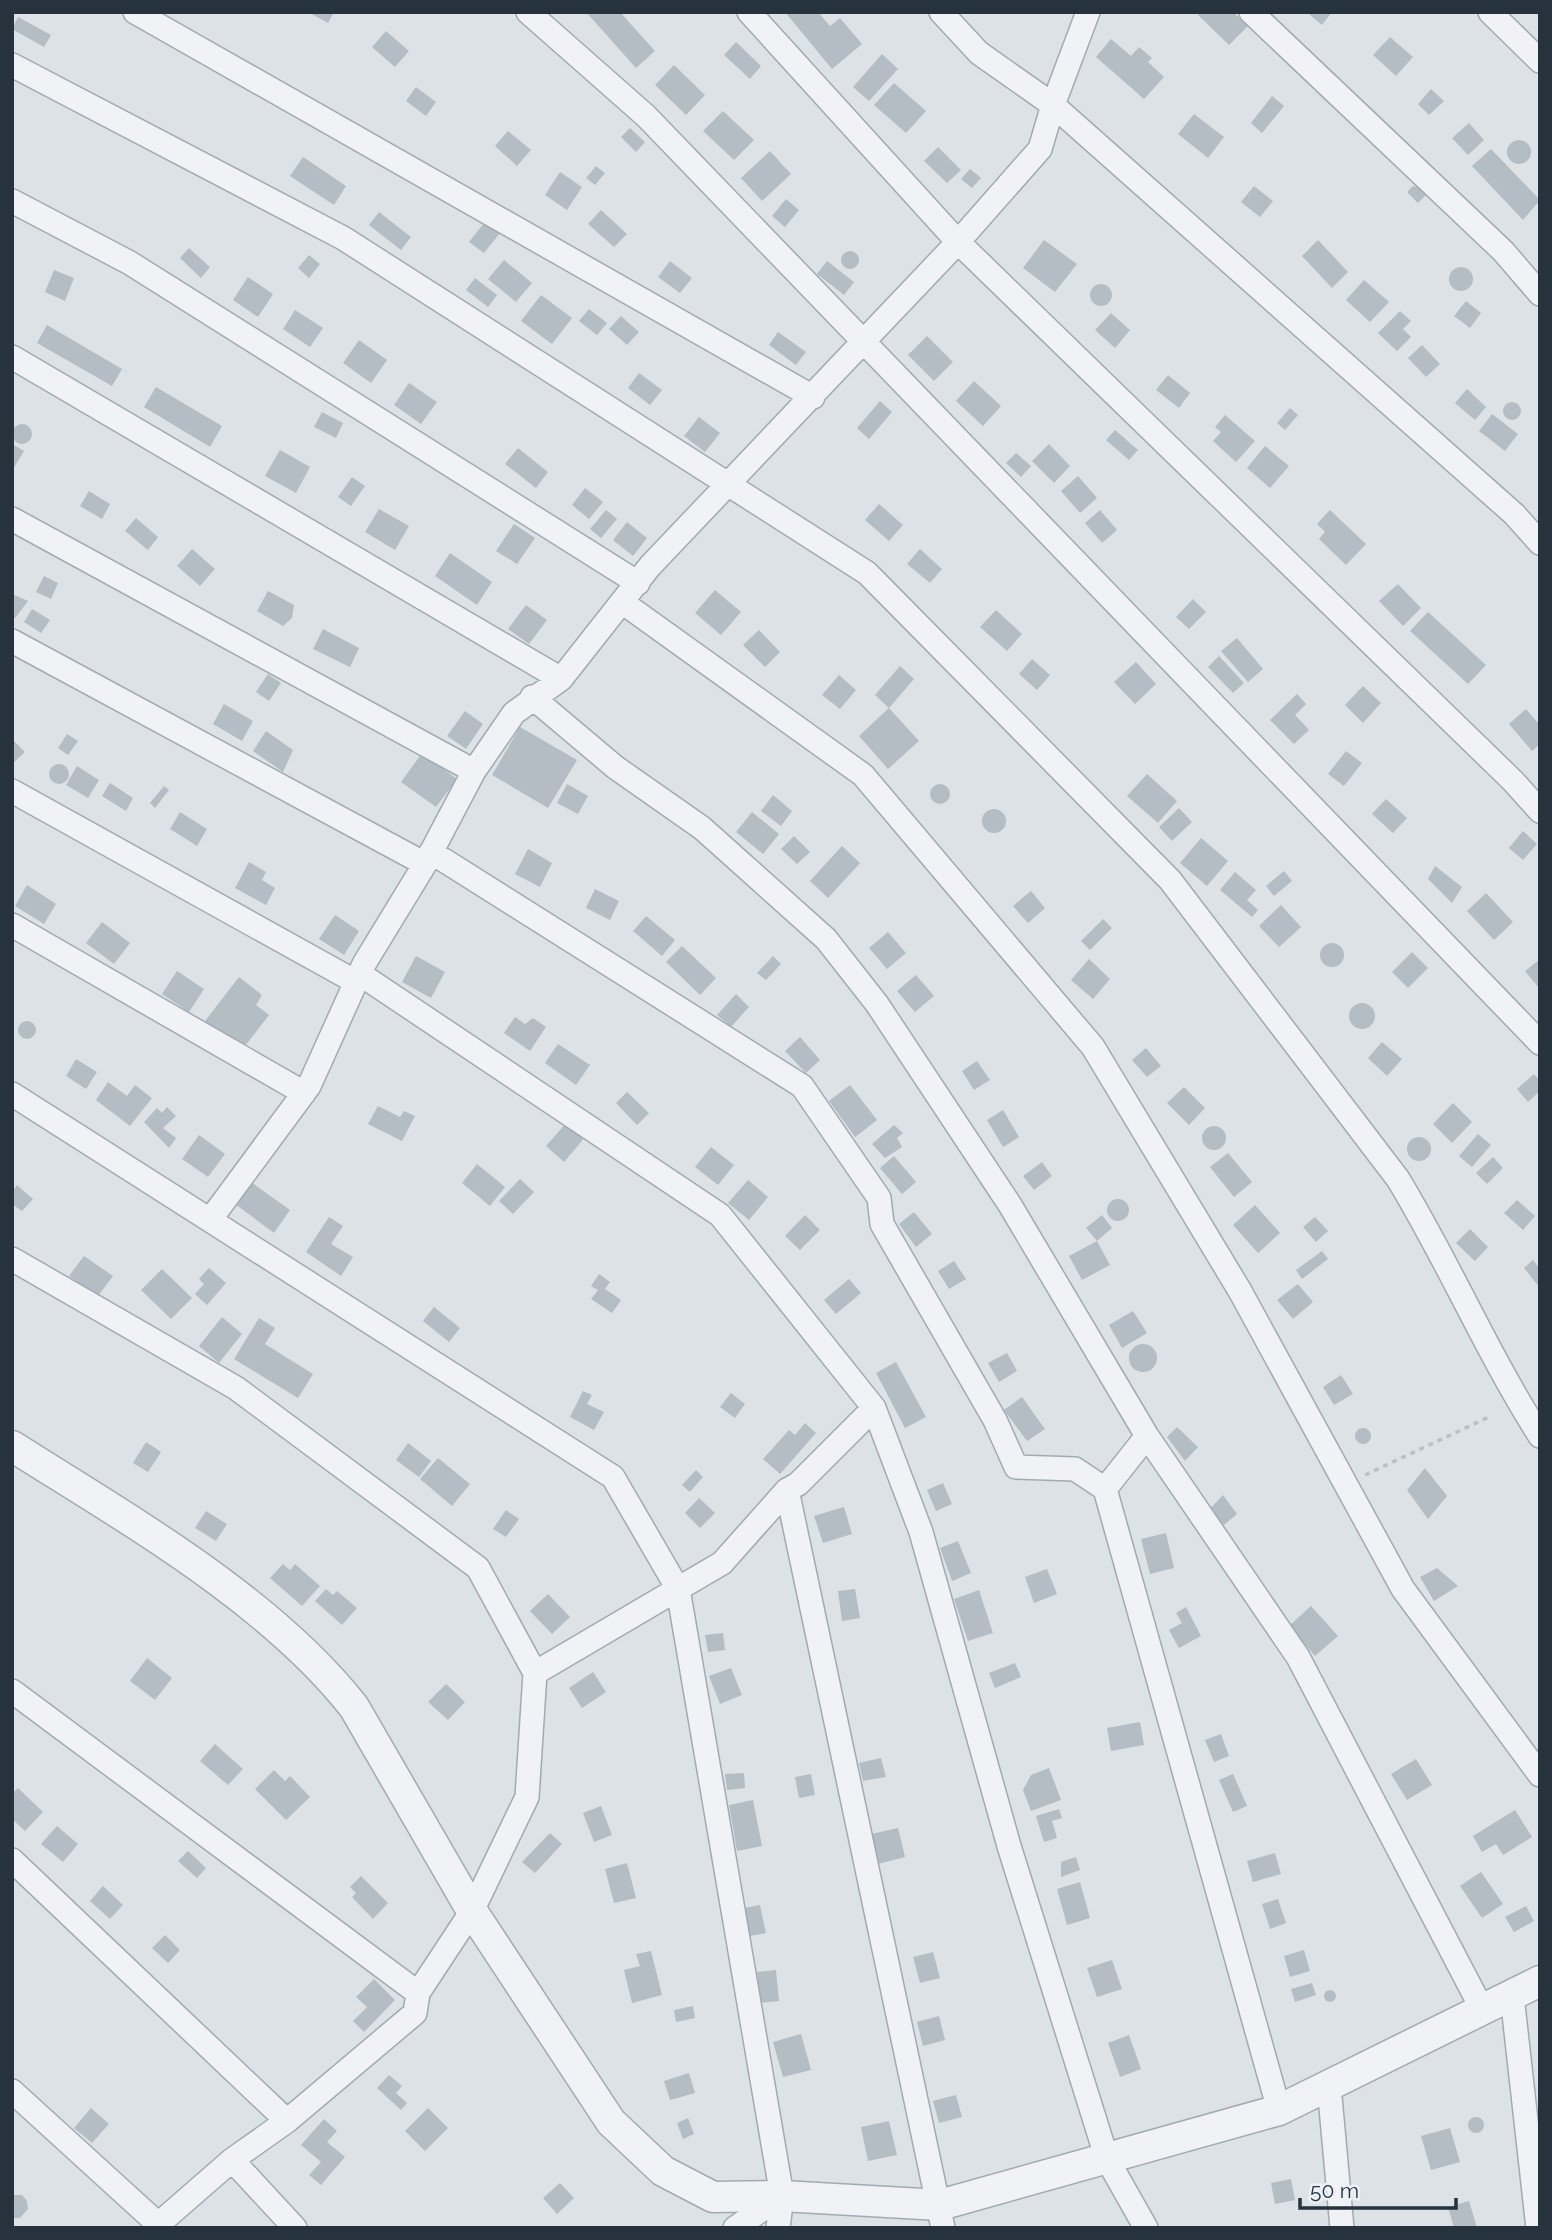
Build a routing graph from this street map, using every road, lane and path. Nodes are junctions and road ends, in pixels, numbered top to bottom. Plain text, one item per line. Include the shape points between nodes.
1 (135, 12) edge
2 (528, 12) edge
3 (749, 12) edge
4 (941, 12) edge
5 (1088, 12) edge
6 (1251, 12) edge
7 (1490, 12) edge
8 (1540, 61) edge
9 (12, 65) edge
10 (1053, 105) junction
11 (12, 201) edge
12 (958, 242) junction
13 (1540, 294) edge
14 (863, 342) junction
15 (12, 357) edge
16 (813, 397) junction
17 (728, 484) junction
18 (12, 519) edge
19 (1540, 543) edge
20 (638, 583) junction
21 (622, 602) junction
22 (12, 641) edge
23 (561, 679) junction
24 (532, 697) junction
25 (474, 771) junction
26 (12, 791) edge
27 (1540, 811) edge
28 (428, 858) junction
29 (12, 925) edge
30 (358, 978) junction
31 (1540, 1043) edge
32 (304, 1093) junction
33 (12, 1094) edge
34 (210, 1220) junction
35 (12, 1259) edge
36 (874, 1408) junction
37 (1491, 1416) dead end
38 (1147, 1436) junction
39 (1540, 1436) edge
40 (12, 1446) edge
41 (1363, 1476) dead end
42 (1105, 1489) junction
43 (787, 1490) junction
44 (678, 1589) junction
45 (535, 1673) junction
46 (12, 1691) edge
47 (1540, 1775) edge
48 (12, 1860) edge
49 (472, 1910) junction
50 (1540, 1981) edge
51 (418, 1993) junction
52 (1512, 1996) junction
53 (1483, 2011) junction
54 (1329, 2086) junction
55 (12, 2091) edge
56 (1279, 2110) junction
57 (287, 2122) junction
58 (1107, 2159) junction
59 (232, 2160) junction
60 (782, 2196) junction
61 (941, 2216) edge
62 (156, 2226) edge
63 (295, 2228) edge
64 (735, 2228) edge
65 (778, 2228) edge
66 (1146, 2228) edge
67 (1342, 2228) edge
68 (1538, 2228) edge

1 - 16 street
2 - 14 street via 646,116
3 - 12 street
4 - 10 street via 979,53
5 - 10 street
6 - 13 street via 1503,251
7 - 8 street
9 - 17 street via 343,238
10 - 12 street via 1040,149
10 - 19 street via 1514,514
11 - 20 street via 130,263
12 - 14 street
12 - 27 street
14 - 16 street
14 - 31 street
15 - 23 street
16 - 17 street
17 - 20 street
17 - 39 street via 867,573 1170,880 1398,1179 1502,1377
18 - 25 street
20 - 21 street
21 - 23 street
21 - 47 street via 863,775 1093,1047 1240,1291 1403,1589
22 - 28 street
23 - 24 street
24 - 25 street via 514,713
24 - 38 street via 615,767 702,828 826,939 877,1004 1010,1205
25 - 28 street
26 - 30 street
28 - 30 street
28 - 42 street via 802,1086 879,1198 882,1224 995,1420 1016,1467 1075,1469
29 - 32 street
30 - 32 street
30 - 36 street via 720,1215
32 - 34 street
33 - 34 street
34 - 44 street via 613,1477
35 - 45 street via 236,1388 478,1568
36 - 43 street
36 - 58 street via 921,1532 1009,1846
37 - 41 path
38 - 42 street
38 - 53 street via 1298,1657
40 - 49 street via 181,1554 304,1650 330,1676 354,1707
42 - 56 street
43 - 44 street via 722,1563
43 - 61 street
44 - 45 street
44 - 60 street
45 - 49 street via 527,1797
46 - 51 street
48 - 57 street
49 - 51 street
49 - 60 street via 611,2122 663,2171 713,2197
50 - 52 street
51 - 57 street via 415,2013
52 - 53 street
52 - 68 street
53 - 54 street
54 - 56 street
54 - 67 street
55 - 62 street
56 - 58 street
57 - 59 street
58 - 61 street
58 - 66 street
59 - 62 street
59 - 63 street
60 - 61 street
60 - 64 street
60 - 65 street

